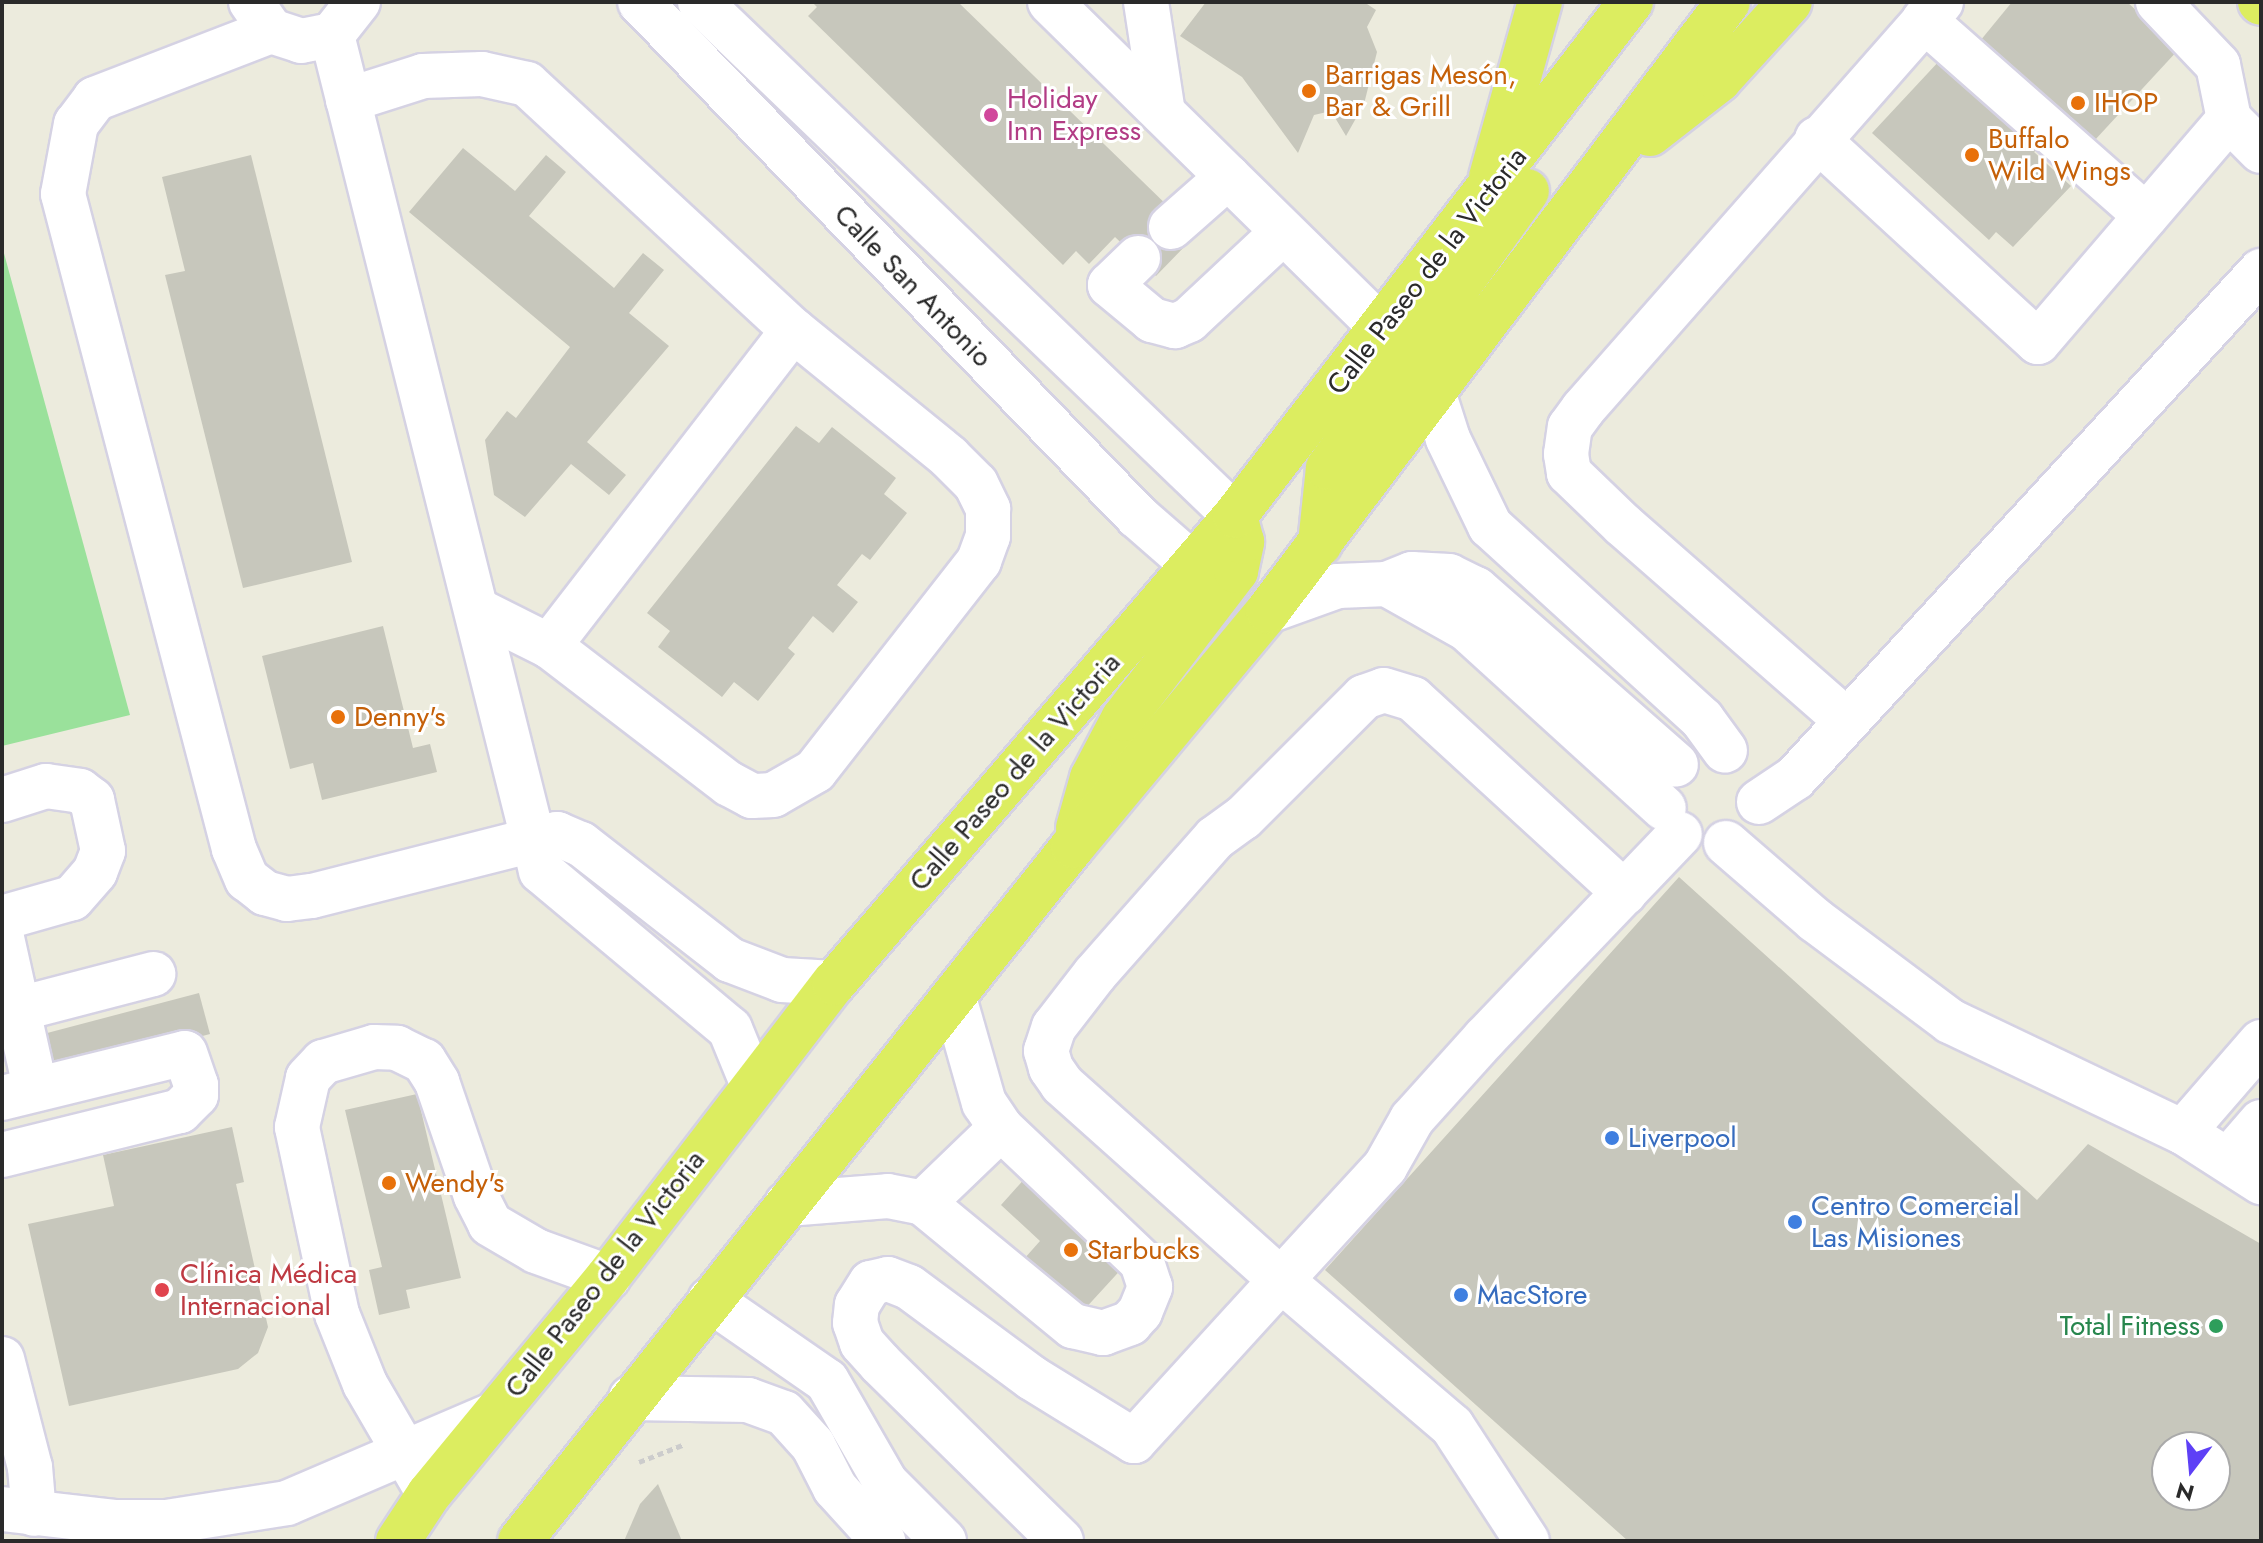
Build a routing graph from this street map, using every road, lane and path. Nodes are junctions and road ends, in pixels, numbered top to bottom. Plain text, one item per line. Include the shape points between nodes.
1 (640, 2) edge
2 (700, 2) edge
3 (1050, 2) edge
4 (1146, 2) edge
5 (1593, 2) edge
6 (1631, 2) edge
7 (1728, 2) edge
8 (1790, 2) edge
9 (2158, 2) edge
10 (1532, 8) edge
11 (1933, 11) edge
12 (261, 16) edge
13 (345, 18) edge
14 (1582, 68) junction
15 (348, 100) junction
16 (1163, 113) junction
17 (2229, 119) junction
18 (1817, 139) junction
19 (2261, 151) edge
20 (1607, 168) junction
21 (1228, 177) junction
22 (1485, 198) junction
23 (2146, 216) junction
24 (1171, 227) dead end
25 (1283, 232) junction
26 (1138, 258) dead end
27 (2261, 271) edge
28 (1383, 329) junction
29 (793, 330) junction
30 (1434, 395) junction
31 (1235, 516) junction
32 (1320, 544) junction
33 (1192, 564) junction
34 (479, 611) junction
35 (1268, 611) junction
36 (549, 646) junction
37 (1847, 721) junction
38 (1702, 783) junction
39 (2, 800) edge
40 (531, 837) junction
41 (1073, 846) junction
42 (1625, 893) junction
43 (2, 918) edge
44 (2, 938) edge
45 (153, 974) dead end
46 (834, 983) junction
47 (954, 998) junction
48 (15, 1010) junction
49 (2261, 1042) edge
50 (753, 1085) junction
51 (18, 1093) edge
52 (2261, 1122) edge
53 (1001, 1128) junction
54 (2183, 1132) junction
55 (2, 1155) edge
56 (2245, 1171) edge
57 (923, 1203) junction
58 (787, 1204) junction
59 (608, 1277) junction
60 (1281, 1280) junction
61 (710, 1300) junction
62 (2, 1359) edge
63 (631, 1398) junction
64 (492, 1415) junction
65 (699, 1438) dead end
66 (408, 1453) junction
67 (629, 1466) dead end
68 (429, 1494) junction
69 (18, 1511) edge
70 (398, 1541) edge
71 (520, 1541) edge
72 (883, 1541) edge
73 (944, 1541) edge
74 (1061, 1541) edge
75 (1527, 1541) edge

1 - 33 street, Calle San Antonio via 1137,516
2 - 31 street, Calle San Antonio
3 - 16 street
4 - 16 street
5 - 14 main road
6 - 14 main road, Calle Paseo de la Victoria
7 - 20 main road
8 - 20 main road via 1719,80
9 - 17 street via 2218,65
10 - 22 main road
11 - 18 street
11 - 23 street
12 - 13 street via 301,41
12 - 40 street via 95,99 76,124 63,194 234,849 247,879 265,893 287,899
13 - 15 street
14 - 22 main road, Calle Paseo de la Victoria
14 - 32 main road via 1567,128 1554,154 1328,468
15 - 29 street via 423,76 482,74 527,84
15 - 34 street
16 - 21 street
17 - 19 street
17 - 23 street
18 - 23 street via 2038,342
18 - 37 street via 1583,409 1570,427 1566,454 1569,473 1623,525
20 - 30 main road
21 - 24 street
21 - 25 street
22 - 28 main road, Calle Paseo de la Victoria
25 - 26 street via 1189,320 1175,326 1152,320 1110,285
25 - 28 street
27 - 37 street
28 - 31 main road, Calle Paseo de la Victoria
29 - 36 street
29 - 36 street via 976,484 988,509 988,536 979,561 815,771 773,795 752,796 729,784
30 - 32 main road
30 - 38 street via 1448,439 1508,516 1729,717
31 - 33 main road, Calle Paseo de la Victoria
31 - 41 main road via 1242,542 1236,571 1123,719 1092,778
32 - 35 main road
33 - 46 main road, Calle Paseo de la Victoria
34 - 36 street
34 - 40 street
35 - 38 street via 1338,586 1399,579
35 - 41 main road
37 - 38 street via 1795,778
38 - 42 street
38 - 54 street via 1702,844 1726,843 1815,920 1950,1021
39 - 43 street via 46,786 80,791 92,800 103,851 95,872 72,898
40 - 46 street via 557,834 581,844 730,960 782,980
40 - 50 street via 541,871 559,889 697,996 730,1029
41 - 47 main road
42 - 60 street via 1412,1119 1385,1167
42 - 60 street via 1413,699 1384,690 1364,697 1165,893 1070,1006 1046,1051 1062,1084
44 - 48 street
45 - 48 street
46 - 50 main road, Calle Paseo de la Victoria
47 - 53 street via 977,1087
47 - 58 main road
48 - 51 street
49 - 54 street
50 - 59 main road, Calle Paseo de la Victoria
51 - 55 street via 185,1053 196,1095 180,1111
52 - 56 street
53 - 57 street
53 - 57 street via 1142,1262 1150,1287 1130,1323 1103,1333 1073,1326
54 - 56 street
57 - 58 street via 888,1196
58 - 61 main road
59 - 64 main road, Calle Paseo de la Victoria
59 - 66 street via 536,1251 490,1224 437,1082 424,1061 397,1048 374,1047 323,1062 308,1078 297,1127 337,1314 365,1384
60 - 74 street via 1134,1441 1032,1378 909,1287 888,1279 871,1283 857,1305 855,1323 862,1343
60 - 75 street via 1452,1426
61 - 63 main road
61 - 73 street via 827,1381 886,1483
62 - 69 street via 30,1467
63 - 71 main road
63 - 72 street via 748,1400 784,1413 813,1445 835,1488
64 - 66 street
64 - 68 main road, Calle Paseo de la Victoria
65 - 67 path
66 - 68 street
66 - 69 street via 287,1503 205,1519 116,1522
68 - 70 main road, Calle Paseo de la Victoria

